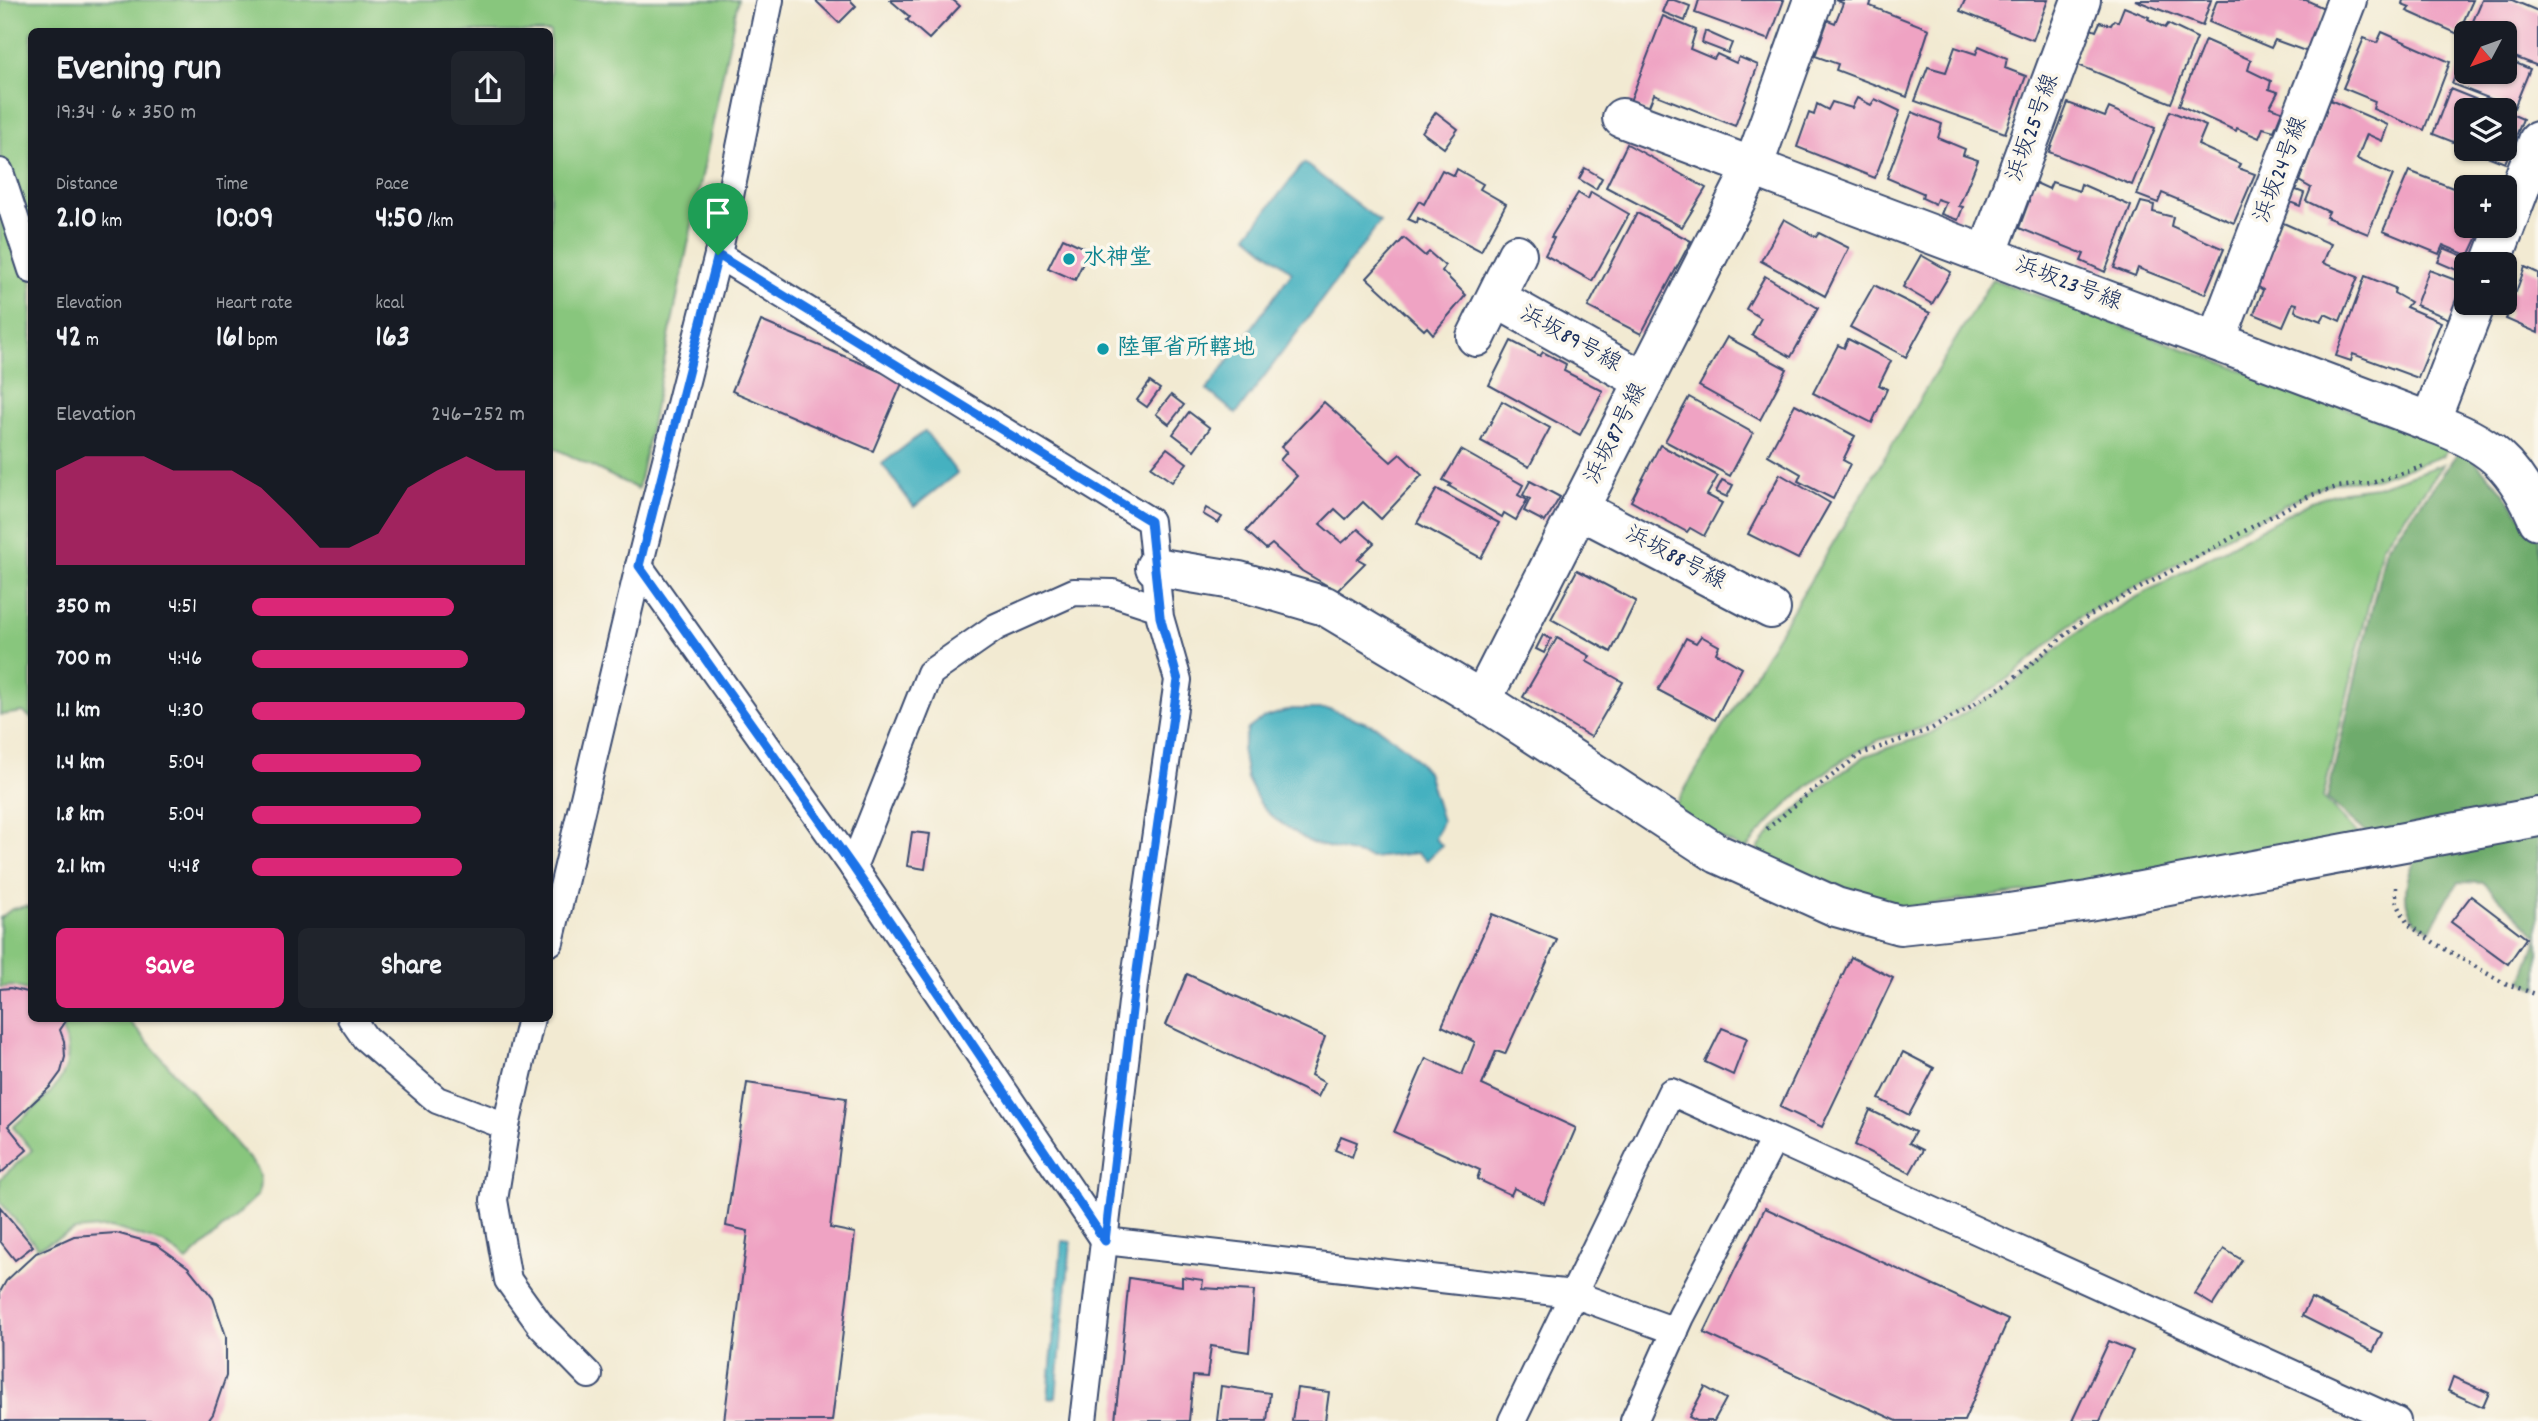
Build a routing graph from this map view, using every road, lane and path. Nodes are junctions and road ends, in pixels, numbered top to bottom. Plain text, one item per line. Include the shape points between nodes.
1 (770, 0) edge
2 (1813, 0) edge
3 (2081, 0) edge
4 (2347, 0) edge
5 (1622, 118) dead end
6 (2538, 141) edge
7 (1753, 167) junction
8 (0, 172) edge
9 (2496, 252) edge
10 (1517, 254) dead end
11 (718, 255) junction
12 (1987, 255) junction
13 (28, 258) edge
14 (1496, 298) junction
15 (2473, 315) edge
16 (1476, 337) dead end
17 (2216, 341) junction
18 (1644, 381) junction
19 (2446, 427) junction
20 (1579, 509) junction
21 (2538, 520) edge
22 (639, 566) junction
23 (1155, 567) junction
24 (1159, 608) junction
25 (1771, 609) dead end
26 (1482, 700) junction
27 (2538, 817) edge
28 (2404, 840) junction
29 (1739, 863) junction
30 (853, 867) junction
31 (553, 929) edge
32 (2538, 995) edge
33 (354, 1022) edge
34 (530, 1022) edge
35 (506, 1126) junction
36 (1774, 1139) junction
37 (1105, 1241) junction
38 (1573, 1294) junction
39 (1675, 1331) junction
40 (589, 1375) dead end
41 (1083, 1421) edge
42 (1512, 1421) edge
43 (1634, 1421) edge
44 (2397, 1421) edge

1 - 11 lane
2 - 7 street
3 - 12 street, 浜坂25号線
4 - 17 street, 浜坂24号線
5 - 7 street, 浜坂23号線
6 - 9 street
7 - 12 street, 浜坂23号線
7 - 18 street, 浜坂87号線
8 - 13 lane
10 - 14 street
11 - 22 lane
11 - 23 lane via 1150,521
12 - 17 street, 浜坂23号線
14 - 16 street
14 - 18 street, 浜坂89号線
15 - 19 street
17 - 19 street, 浜坂23号線
18 - 20 street, 浜坂87号線
19 - 21 street, 浜坂23号線 via 2477,441 2506,467
19 - 29 path via 2455,448 2445,460 2372,483 2309,496 2088,616 2009,682 1965,710 1931,729 1861,754 1768,827
20 - 25 street, 浜坂88号線
20 - 26 street, 浜坂87号線
22 - 30 lane
22 - 31 lane
23 - 24 lane
23 - 26 street via 1239,582 1325,606
24 - 30 lane via 1113,593 1074,592 996,627 930,673
24 - 37 lane via 1178,680
26 - 29 street via 1718,854
27 - 28 street
28 - 29 street via 2088,901 1900,925 1836,907
28 - 32 path via 2396,901 2408,924 2502,982
30 - 37 lane
33 - 35 lane via 365,1038 437,1100
34 - 35 lane
35 - 40 lane via 494,1200 508,1280 541,1326
36 - 38 lane via 1671,1092
36 - 39 lane
36 - 44 lane
37 - 38 lane
37 - 41 lane
38 - 39 lane
38 - 42 lane
39 - 43 lane

